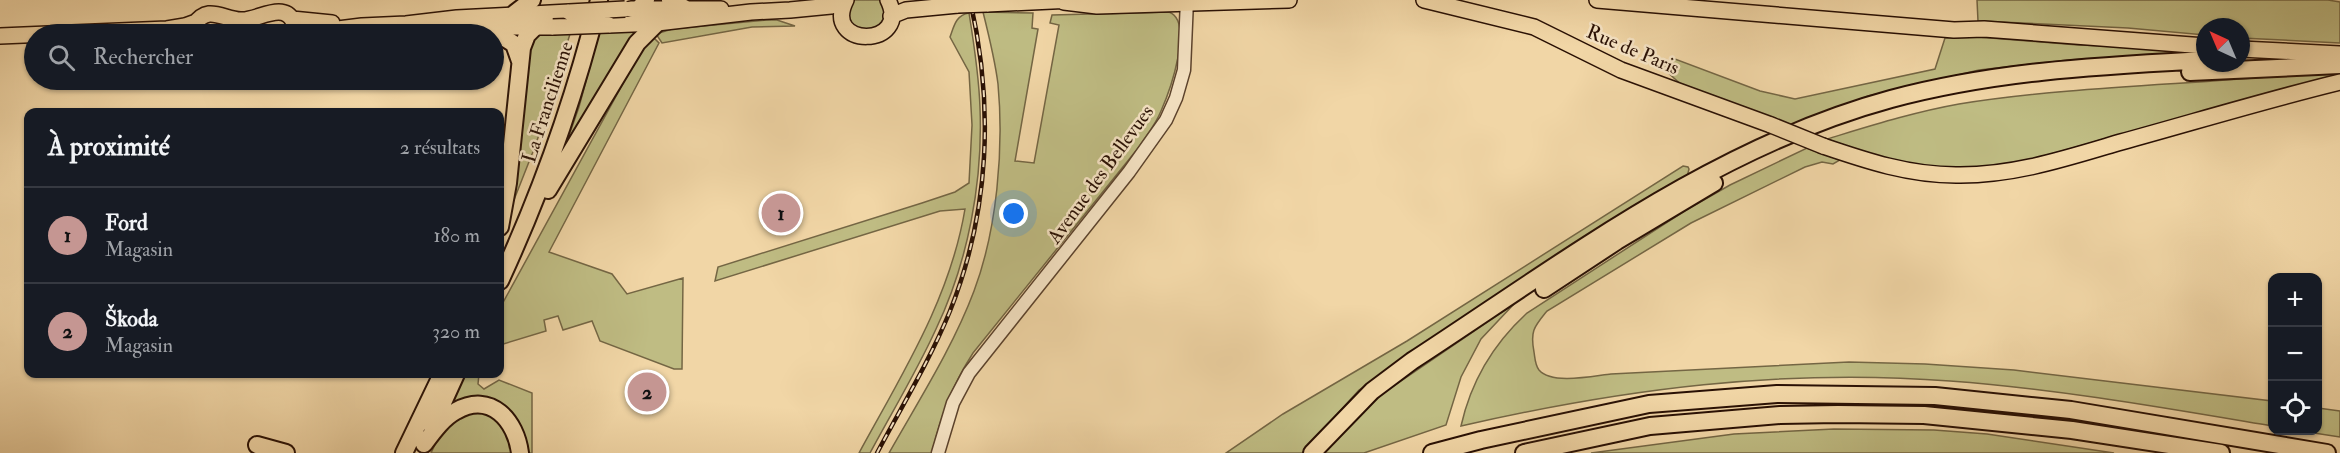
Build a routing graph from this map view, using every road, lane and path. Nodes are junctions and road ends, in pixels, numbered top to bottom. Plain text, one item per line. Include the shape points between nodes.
1 (587, 0) edge
2 (599, 0) edge
3 (888, 0) edge
4 (915, 0) edge
5 (1289, 0) edge
6 (1424, 0) edge
7 (1597, 0) edge
8 (845, 1) edge
9 (1070, 1) edge
10 (1187, 2) edge
11 (677, 4) edge
12 (951, 5) junction
13 (790, 10) junction
14 (751, 12) junction
15 (515, 13) joint
16 (545, 16) edge
17 (632, 16) edge
18 (891, 16) junction
19 (843, 21) junction
20 (199, 24) edge
21 (289, 24) edge
22 (406, 24) edge
23 (504, 25) edge
24 (24, 35) edge
25 (0, 36) edge
26 (504, 37) edge
27 (24, 44) edge
28 (0, 45) edge
29 (2196, 45) edge
30 (2250, 49) edge
31 (2332, 54) edge
32 (2250, 59) edge
33 (2196, 61) edge
34 (521, 63) junction
35 (2340, 65) edge
36 (2340, 82) edge
37 (504, 205) edge
38 (517, 243) junction
39 (504, 244) edge
40 (504, 271) edge
41 (1544, 289) dead end
42 (990, 350) junction
43 (440, 378) edge
44 (454, 378) edge
45 (257, 444) dead end
46 (422, 449) edge
47 (286, 453) edge
48 (404, 453) edge
49 (520, 453) edge
50 (938, 453) edge
51 (946, 453) edge
52 (1312, 453) edge
53 (1432, 453) edge
54 (1524, 453) edge
55 (2221, 453) edge
56 (2327, 453) edge

1 - 39 highway, La Francilienne via 554,120
2 - 38 highway, La Francilienne via 563,126
3 - 18 main road
4 - 12 main road
5 - 10 main road
6 - 36 main road, Rue de Paris, bridge via 1534,27 1603,62 1823,146 1920,173 2007,172
7 - 29 main road, Rue de Paris
8 - 13 main road
8 - 19 main road
9 - 10 main road via 1097,6
9 - 12 main road, bridge
10 - 42 street, Avenue des Bellevues via 1184,70 1166,120 1130,172
11 - 14 main road
11 - 17 main road
12 - 18 main road via 902,10
13 - 14 main road
13 - 19 main road via 832,13
14 - 17 main road
15 - 16 highway
15 - 22 main road
16 - 17 main road, bridge
16 - 17 main road, bridge
16 - 23 main road
16 - 34 highway via 525,40
17 - 38 highway via 637,43
18 - 19 main road via 886,29 868,38 851,32
20 - 21 main road via 208,14 245,20 278,12
24 - 25 main road
26 - 34 highway via 514,44
27 - 28 main road
30 - 31 main road
31 - 32 highway
33 - 52 highway via 2055,69 1953,84 1862,108 1737,158 1666,197 1412,361 1372,391
34 - 37 highway
35 - 41 highway via 2065,79 1965,92 1902,108 1820,135 1734,172
38 - 40 highway, La Francilienne
42 - 50 street, Avenue des Bellevues via 969,373 958,393
42 - 51 street, Avenue des Bellevues via 964,398
43 - 48 highway
44 - 46 highway
45 - 47 highway
46 - 49 highway via 454,412 469,405 481,405 507,418 517,435
53 - 56 highway via 1649,404 1777,394 1935,396 2071,410
54 - 55 highway via 1650,426 1838,414 1924,415 2072,430

